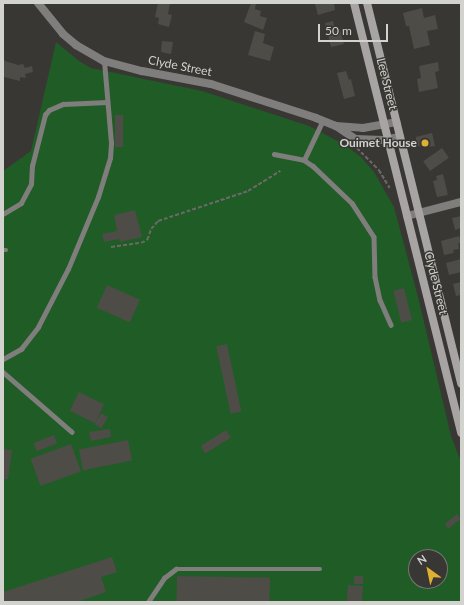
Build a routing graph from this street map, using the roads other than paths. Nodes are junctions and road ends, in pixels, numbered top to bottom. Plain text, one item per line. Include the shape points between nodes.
1 (38, 3) edge
2 (354, 3) edge
3 (367, 3) edge
4 (104, 61) junction
5 (107, 102) junction
6 (323, 120) junction
7 (396, 122) junction
8 (385, 124) junction
9 (336, 126) junction
10 (400, 137) junction
11 (389, 139) junction
12 (274, 154) dead end
13 (304, 160) junction
14 (461, 202) edge
15 (418, 213) junction
16 (3, 214) edge
17 (407, 216) junction
18 (391, 325) dead end
19 (3, 359) edge
20 (3, 372) edge
21 (461, 384) edge
22 (72, 432) dead end
23 (461, 433) edge
24 (320, 569) dead end
25 (148, 602) edge

1 - 4 street, Clyde Street via 62,34 76,46
2 - 8 main road, Lee Street
3 - 7 main road, Lee Street
4 - 5 lane
4 - 6 street, Clyde Street via 142,72 211,84
5 - 16 lane via 63,104 49,110 45,115 36,151 31,184 21,203
5 - 19 lane via 110,158 90,218 38,328 21,349
6 - 9 street, Clyde Street
6 - 13 lane
7 - 8 street, Clyde Street
7 - 10 main road, Clyde Street
8 - 9 street, Clyde Street via 363,128
8 - 11 main road, Clyde Street
9 - 11 street, Clyde Street via 355,139
10 - 11 street, Clyde Street
10 - 15 main road, Clyde Street
11 - 17 main road, Clyde Street
12 - 13 lane
13 - 18 lane via 327,177 348,199 374,237 375,277 380,300
14 - 15 street
15 - 17 street
15 - 21 main road, Clyde Street
17 - 23 main road, Clyde Street
20 - 22 lane
24 - 25 lane via 176,570 164,578

